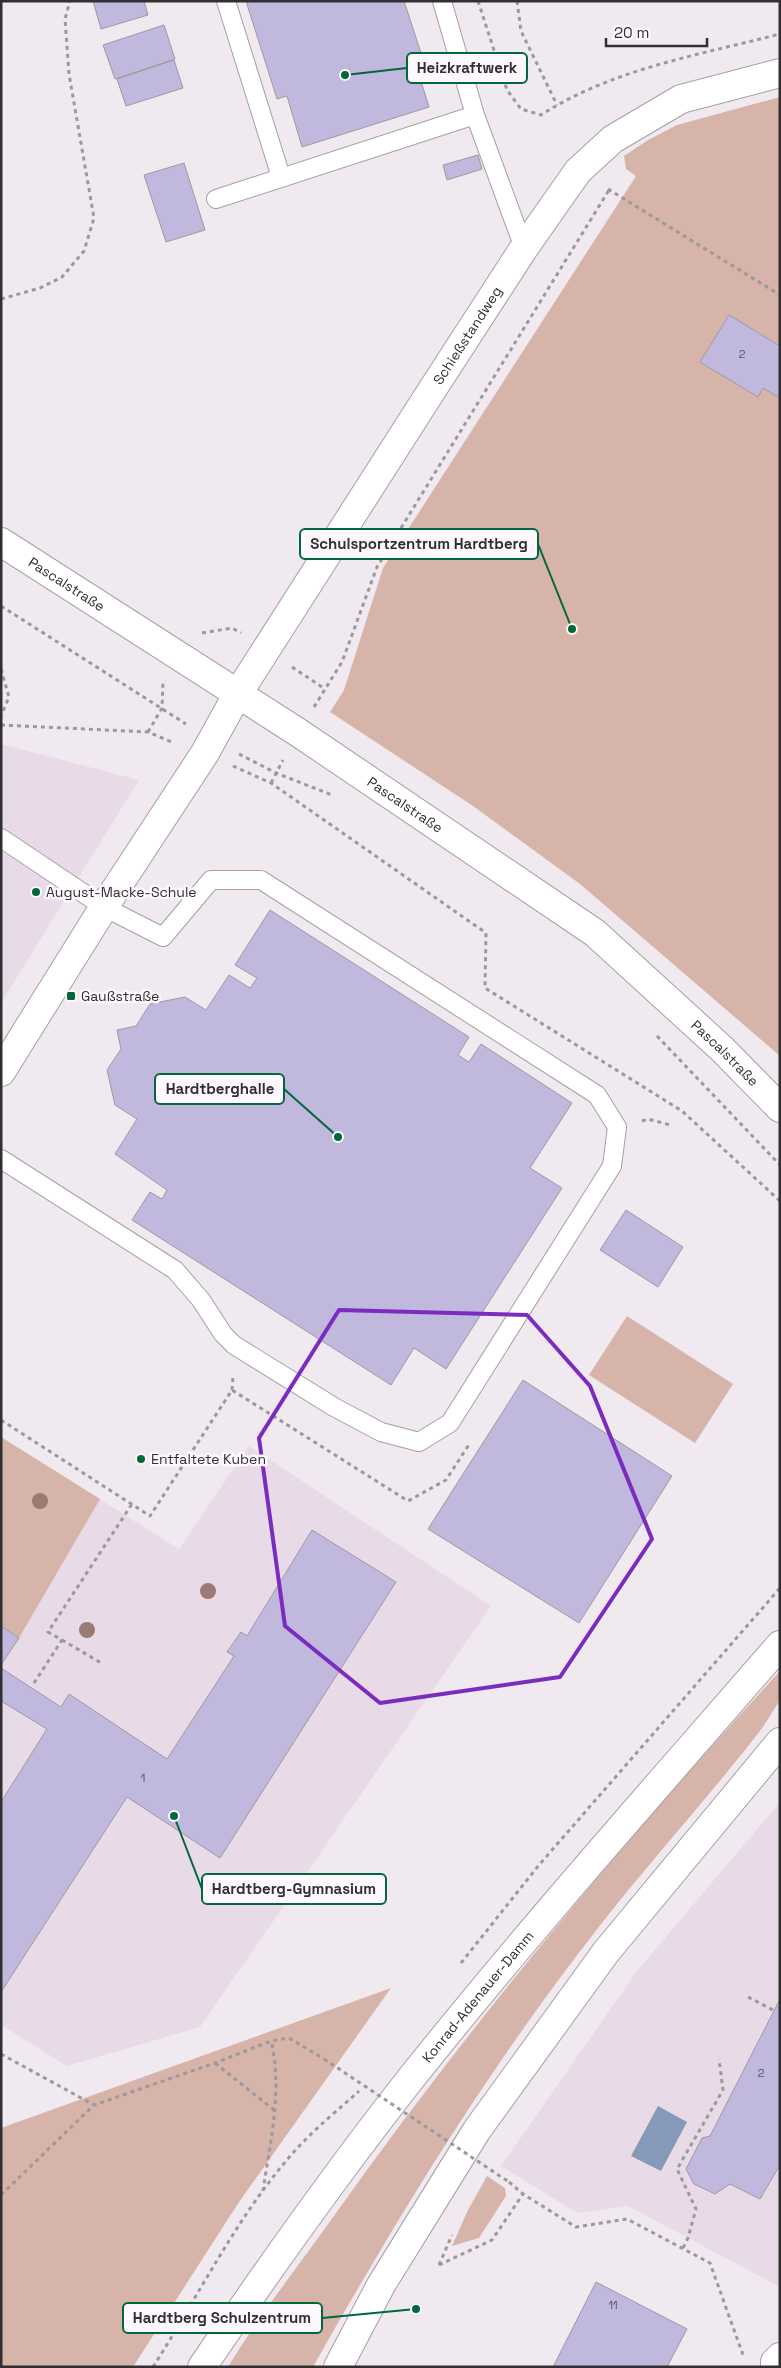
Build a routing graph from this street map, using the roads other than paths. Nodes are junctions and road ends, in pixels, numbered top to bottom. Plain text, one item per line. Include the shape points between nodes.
1 (226, 1) edge
2 (442, 1) edge
3 (780, 73) edge
4 (475, 115) junction
5 (281, 177) junction
6 (216, 199) dead end
7 (524, 248) junction
8 (1, 542) edge
9 (238, 695) junction
10 (1, 838) edge
11 (104, 907) junction
12 (1, 1072) edge
13 (780, 1108) edge
14 (1, 1160) edge
15 (780, 1645) edge
16 (780, 1742) edge
17 (780, 2356) edge
18 (202, 2367) edge
19 (338, 2367) edge
20 (775, 2367) edge

1 - 5 lane
2 - 4 lane
3 - 7 street, Schießstandweg via 681,100 613,139 578,171
4 - 5 lane
4 - 7 lane
5 - 6 lane
7 - 9 street, Schießstandweg
8 - 9 street, Pascalstraße
9 - 11 street
9 - 13 street, Pascalstraße via 299,732 595,933 722,1049
10 - 11 lane
11 - 12 street
11 - 14 lane via 163,937 211,880 261,880 597,1095 617,1127 612,1166 450,1423 419,1442 381,1432 234,1345 175,1270
15 - 18 street, Konrad-Adenauer-Damm via 544,1917 412,2078 278,2256
16 - 19 street via 606,1952 477,2130 381,2285
17 - 20 street

